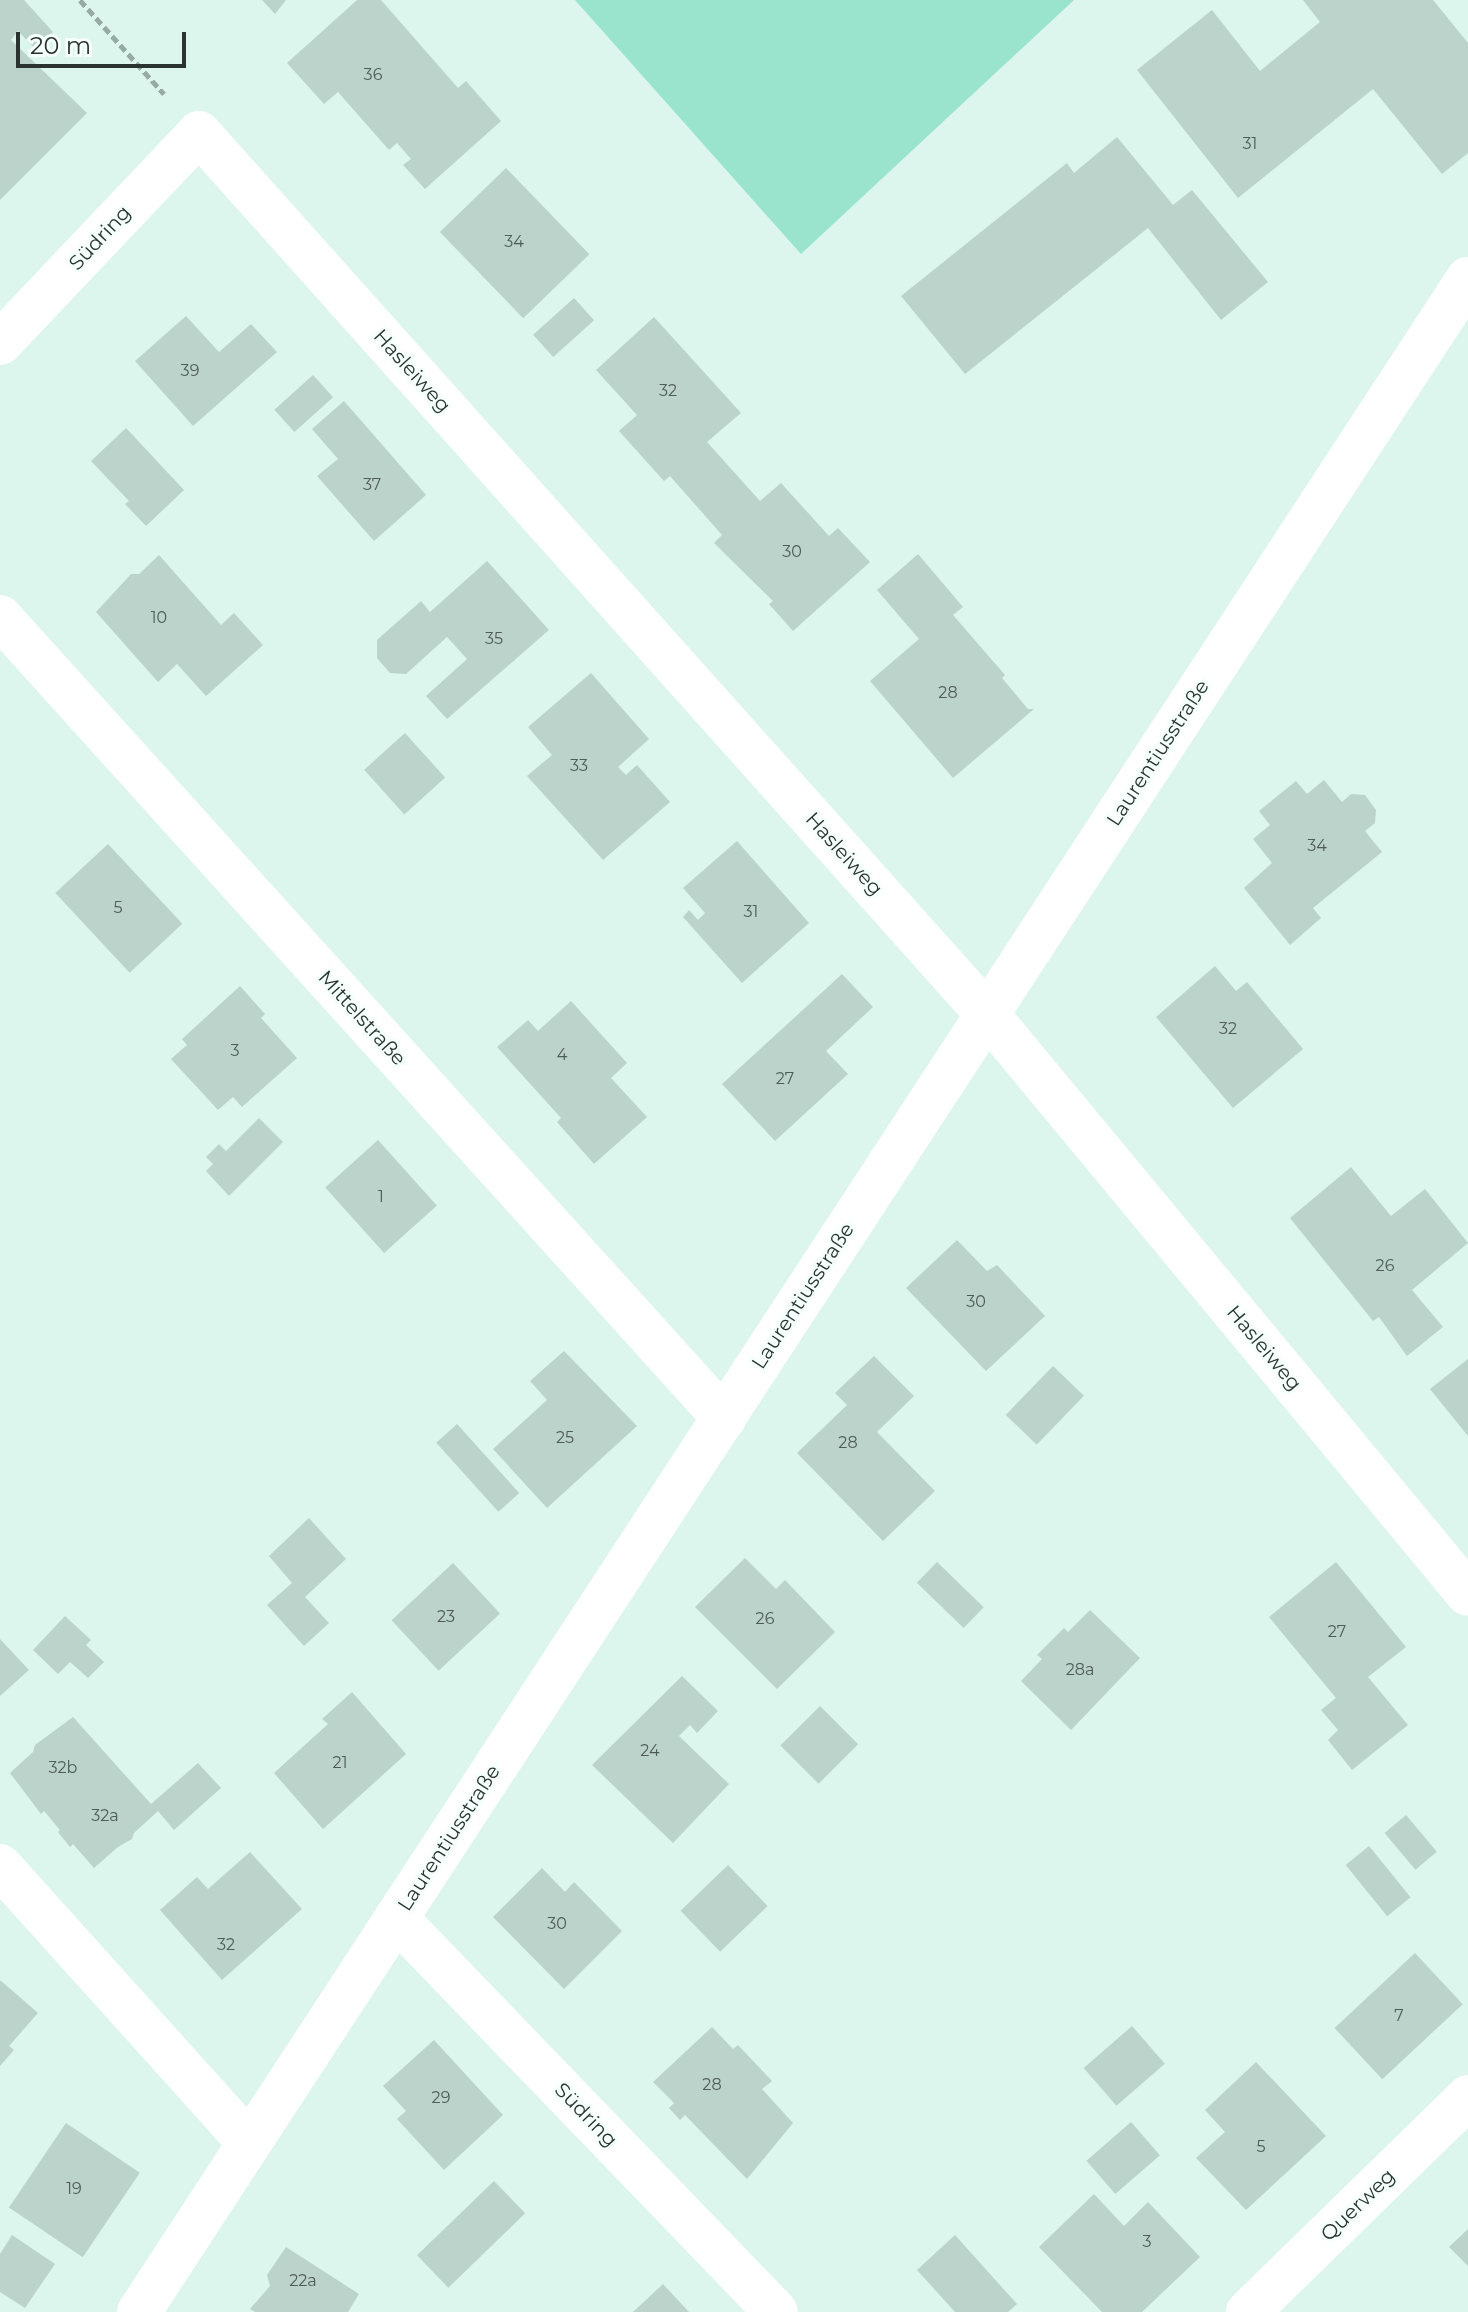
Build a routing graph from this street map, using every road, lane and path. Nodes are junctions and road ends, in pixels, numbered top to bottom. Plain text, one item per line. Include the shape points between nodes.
1 (80, 0) edge
2 (199, 133) junction
3 (1468, 279) edge
4 (0, 343) edge
5 (0, 617) edge
6 (987, 1014) junction
7 (724, 1418) junction
8 (1468, 1594) edge
9 (0, 1866) edge
10 (396, 1918) junction
11 (1468, 2097) edge
12 (249, 2143) junction
13 (139, 2312) edge
14 (776, 2312) edge
15 (1248, 2312) edge

1 - 2 path
2 - 4 street, Südring
2 - 6 street, Hasleiweg
3 - 6 street, Laurentiusstraße
5 - 7 street, Mittelstraße
6 - 7 street, Laurentiusstraße
6 - 8 street, Hasleiweg
7 - 10 street, Laurentiusstraße
9 - 12 street
10 - 12 street, Laurentiusstraße
10 - 14 street, Südring
11 - 15 street, Querweg
12 - 13 street, Laurentiusstraße

